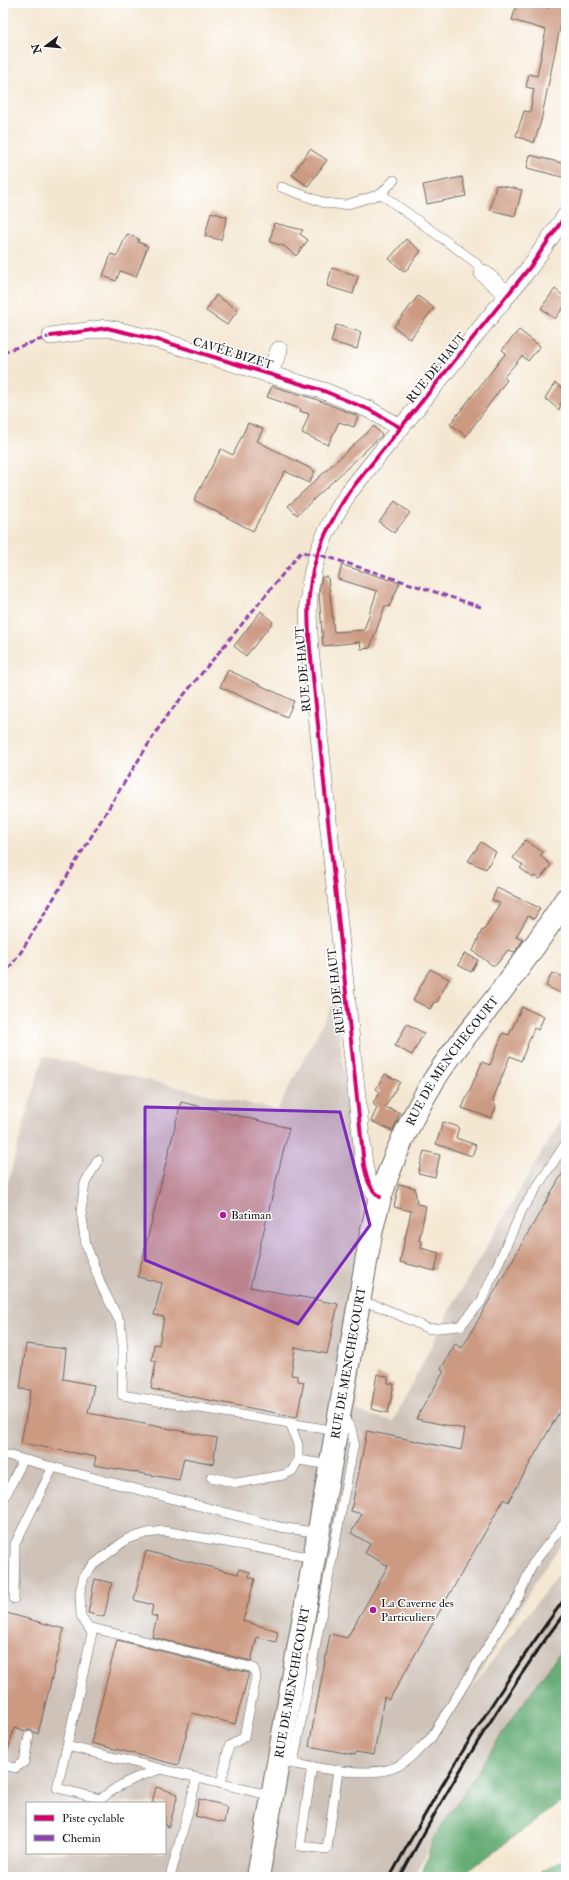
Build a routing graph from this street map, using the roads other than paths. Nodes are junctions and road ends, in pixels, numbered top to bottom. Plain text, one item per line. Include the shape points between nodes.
1 (394, 180) dead end
2 (281, 187) dead end
3 (380, 194) junction
4 (566, 215) edge
5 (483, 273) joint
6 (508, 295) junction
7 (52, 336) dead end
8 (279, 350) dead end
9 (269, 375) junction
10 (400, 428) junction
11 (566, 899) edge
12 (566, 1143) edge
13 (363, 1148) junction
14 (98, 1160) dead end
15 (389, 1170) junction
16 (380, 1197) junction
17 (359, 1301) junction
18 (338, 1422) junction
19 (290, 1423) junction
20 (3, 1454) edge
21 (23, 1460) junction
22 (298, 1460) junction
23 (331, 1465) junction
24 (53, 1467) junction
25 (211, 1477) dead end
26 (3, 1501) edge
27 (566, 1521) edge
28 (327, 1535) junction
29 (314, 1558) junction
30 (14, 1599) dead end
31 (88, 1627) junction
32 (29, 1736) dead end
33 (67, 1746) junction
34 (286, 1763) junction
35 (3, 1766) edge
36 (312, 1766) junction
37 (162, 1769) junction
38 (338, 1770) junction
39 (197, 1778) junction
40 (221, 1784) junction
41 (272, 1796) junction
42 (170, 1877) edge
43 (258, 1877) edge

1 - 3 lane
2 - 3 lane via 325,203 345,205
3 - 5 lane via 475,262
4 - 6 street, RUE DE HAUT
5 - 6 street
6 - 10 street, RUE DE HAUT
7 - 9 street, CAVÉE BIZET via 107,328 162,341
8 - 9 street, CAVÉE BIZET
9 - 10 street, CAVÉE BIZET via 324,391 370,410
10 - 13 street, RUE DE HAUT via 349,492 333,518 317,551 308,597 310,648
11 - 15 main road, RUE DE MENCHECOURT via 434,1080
12 - 17 lane via 523,1208 481,1302 460,1326 429,1329 382,1307
13 - 15 street, RUE DE HAUT via 376,1166
13 - 16 street, RUE DE HAUT via 367,1181
14 - 19 lane via 85,1183 81,1211 86,1245 102,1287 120,1322 123,1346 122,1395
15 - 16 main road, RUE DE MENCHECOURT
16 - 17 main road, RUE DE MENCHECOURT
17 - 18 main road, RUE DE MENCHECOURT
18 - 19 lane
18 - 23 main road, RUE DE MENCHECOURT
18 - 28 lane via 351,1428 354,1443
19 - 22 lane via 298,1445
20 - 21 lane
21 - 24 lane
21 - 26 lane
22 - 23 lane
22 - 25 lane via 292,1471 283,1475 238,1483
23 - 28 main road, RUE DE MENCHECOURT
24 - 28 lane via 280,1527
24 - 30 lane via 16,1544
27 - 38 lane via 532,1565 519,1596 431,1738 412,1757 396,1767 367,1772
28 - 29 main road, RUE DE MENCHECOURT
28 - 34 lane
29 - 31 lane via 164,1531 127,1539 93,1565 84,1576 80,1592 81,1616
29 - 34 main road, RUE DE MENCHECOURT
31 - 33 lane via 92,1633
31 - 40 lane via 254,1668 256,1677 244,1737 229,1746
32 - 35 lane via 24,1762 15,1768
33 - 37 lane
33 - 37 lane via 57,1788 101,1800 116,1786 136,1776
34 - 36 lane
34 - 41 main road, RUE DE MENCHECOURT
36 - 38 lane
36 - 38 lane via 300,1846 327,1849
37 - 39 lane
39 - 40 lane
39 - 42 lane
40 - 41 lane
41 - 43 main road, RUE DE MENCHECOURT

